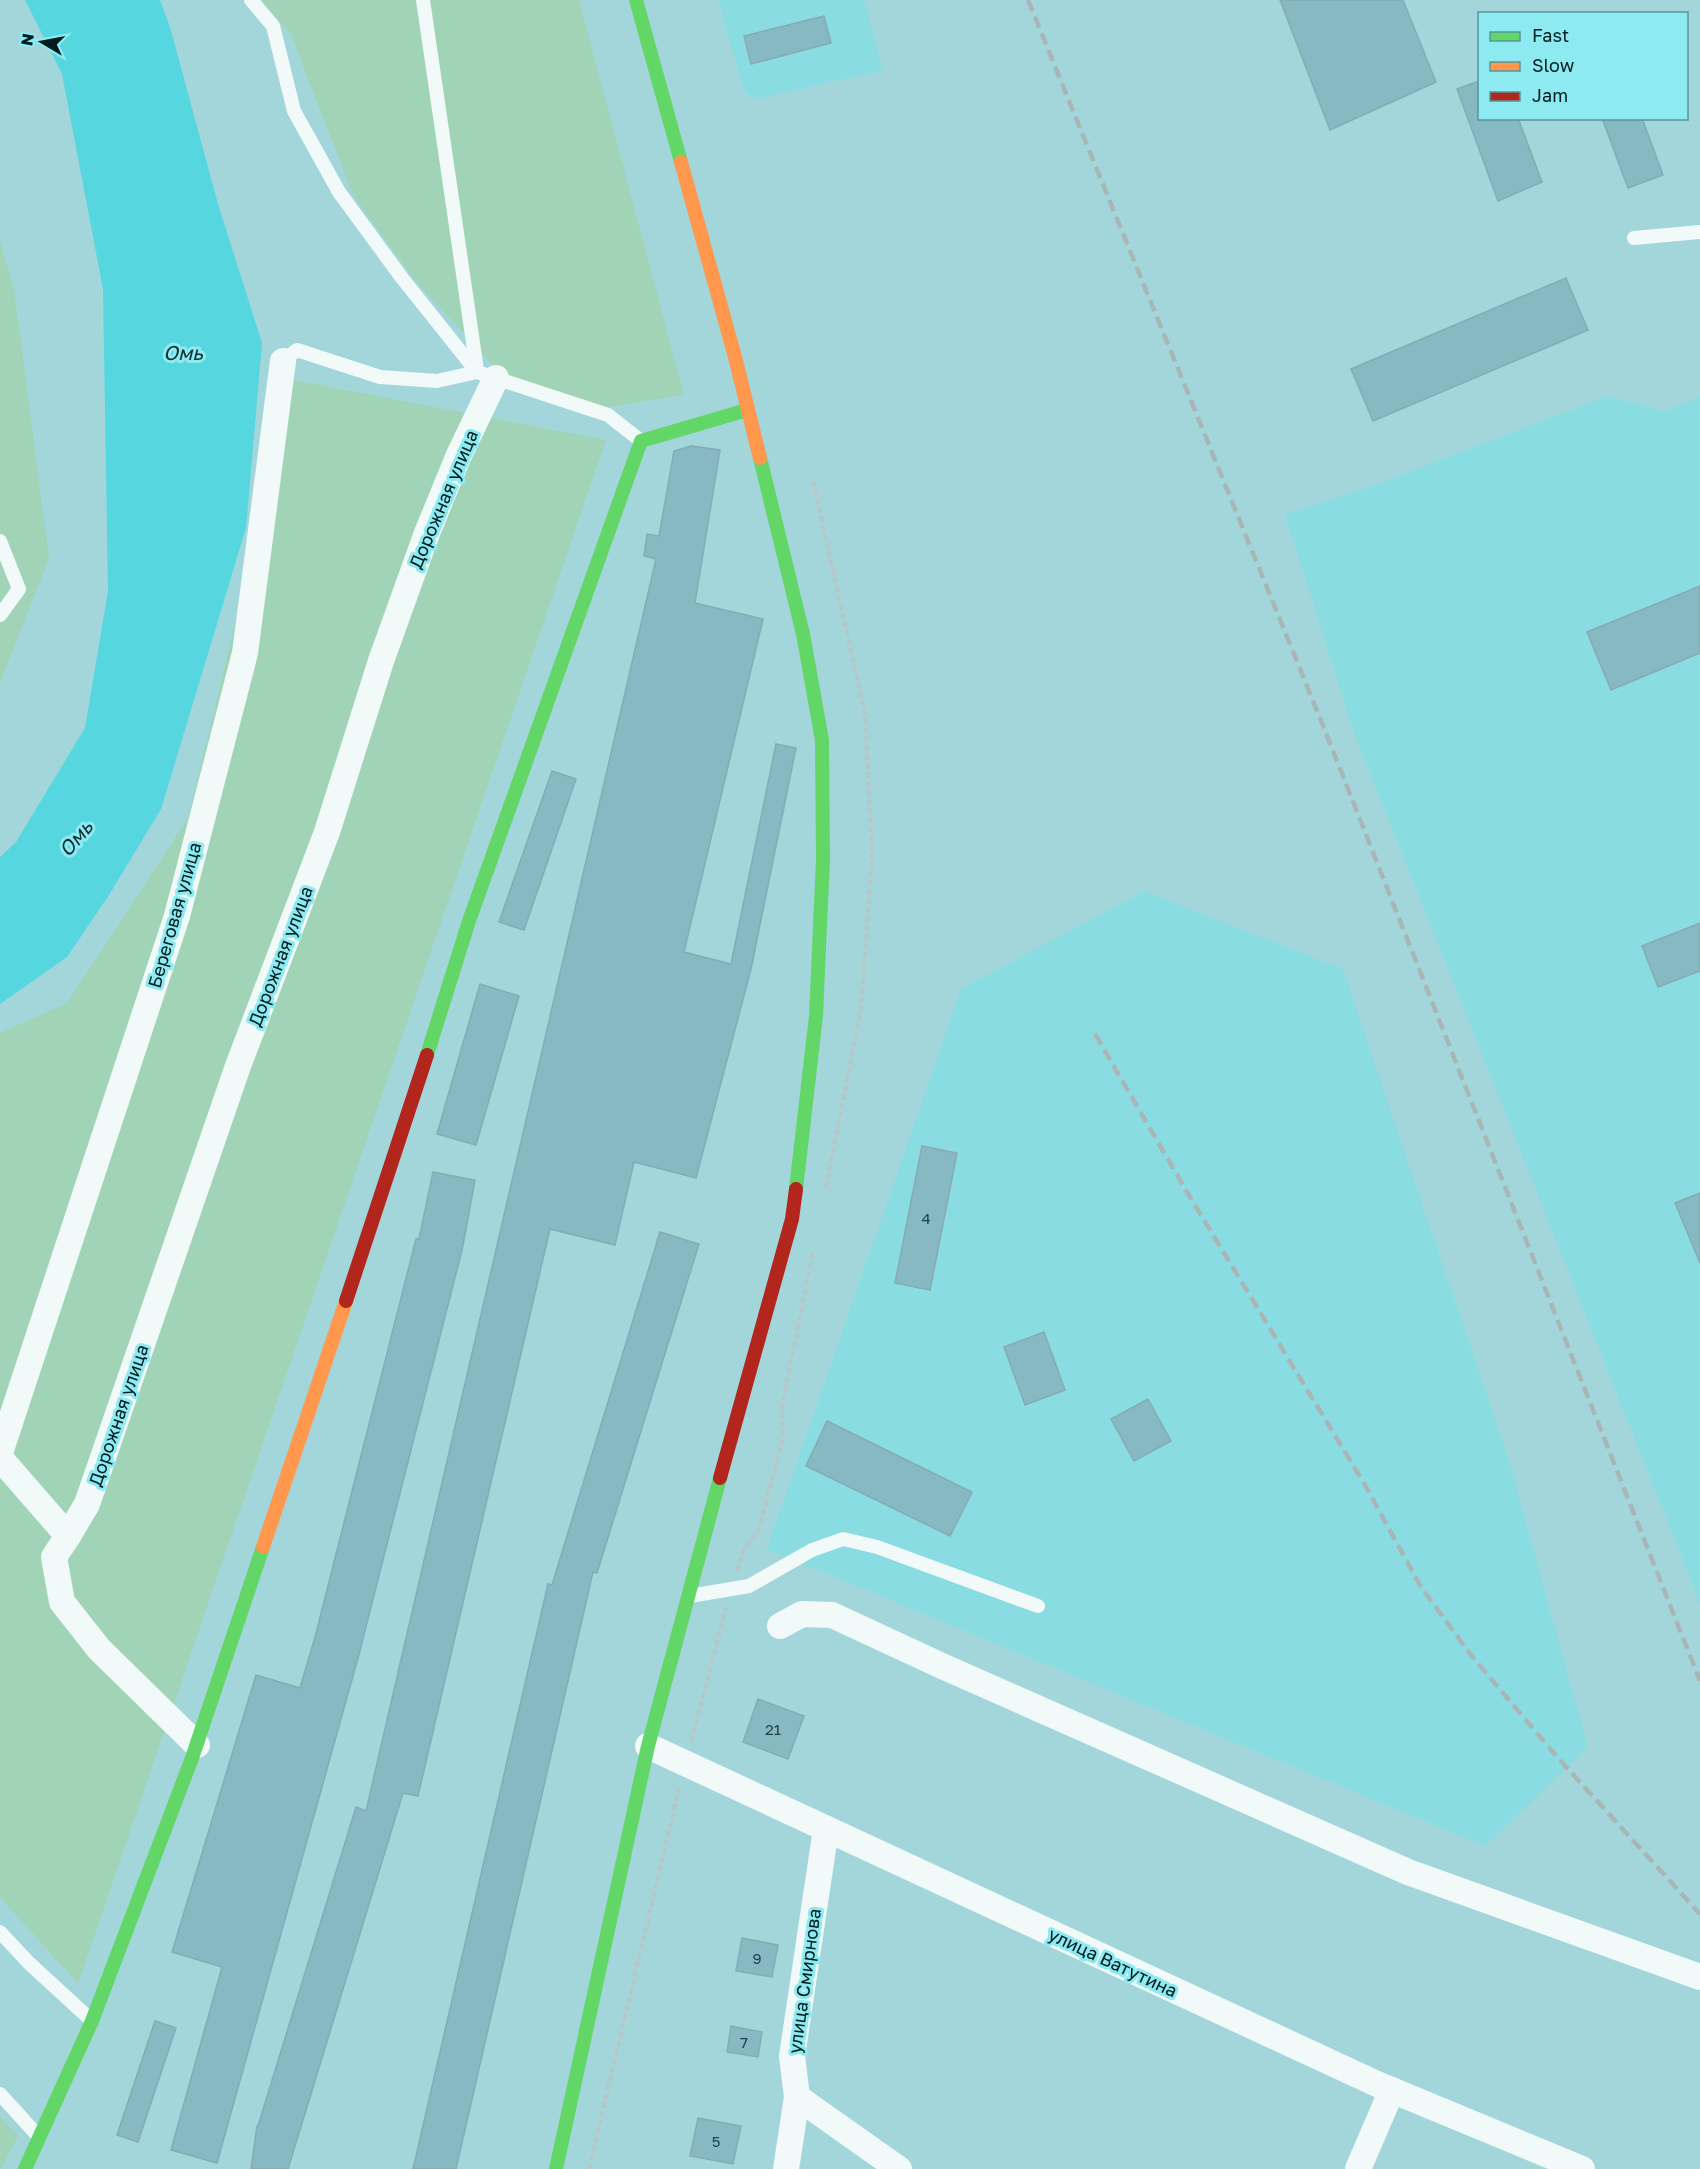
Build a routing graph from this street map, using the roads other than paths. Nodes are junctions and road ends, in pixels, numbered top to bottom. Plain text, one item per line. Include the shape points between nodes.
1 (251, 0) edge
2 (423, 0) edge
3 (636, 0) edge
4 (1700, 232) edge
5 (1634, 238) dead end
6 (283, 361) joint
7 (487, 375) junction
8 (747, 410) junction
9 (641, 441) junction
10 (0, 541) edge
11 (0, 615) edge
12 (0, 1453) edge
13 (0, 1458) edge
14 (68, 1536) junction
15 (688, 1596) junction
16 (1038, 1606) dead end
17 (780, 1626) dead end
18 (196, 1745) junction
19 (648, 1746) junction
20 (826, 1829) junction
21 (0, 1932) edge
22 (1700, 1977) edge
23 (92, 2021) junction
24 (1392, 2090) junction
25 (0, 2094) edge
26 (797, 2097) junction
27 (40, 2137) junction
28 (25, 2169) edge
29 (556, 2169) edge
30 (786, 2169) edge
31 (898, 2169) edge
32 (1358, 2169) edge
33 (1582, 2169) edge

1 - 7 lane via 273,26 294,111 339,192 402,278
2 - 7 lane
3 - 8 street
4 - 5 lane
6 - 7 lane via 297,350 380,377 437,381
6 - 12 street, Береговая улица via 245,653 180,905
7 - 9 lane via 608,415
7 - 14 street, Дорожная улица via 381,661 327,832 238,1066 87,1504
8 - 9 street
8 - 15 street via 803,634 822,740 823,859 816,1016 792,1219
9 - 18 street via 469,921 404,1128
10 - 11 lane via 19,589
13 - 14 street
14 - 18 street, Дорожная улица via 54,1557 62,1602 99,1649
15 - 16 lane via 749,1586 812,1550 843,1539 877,1547
15 - 19 street
17 - 22 street via 802,1614 832,1615 1408,1872
18 - 23 street
19 - 20 street, улица Ватутина
19 - 29 street
20 - 24 street, улица Ватутина
20 - 26 street, улица Смирнова via 792,2056
21 - 23 lane
23 - 27 street
24 - 32 street
24 - 33 street, улица Ватутина
25 - 27 lane
26 - 30 street, улица Смирнова
26 - 31 street
27 - 28 street

